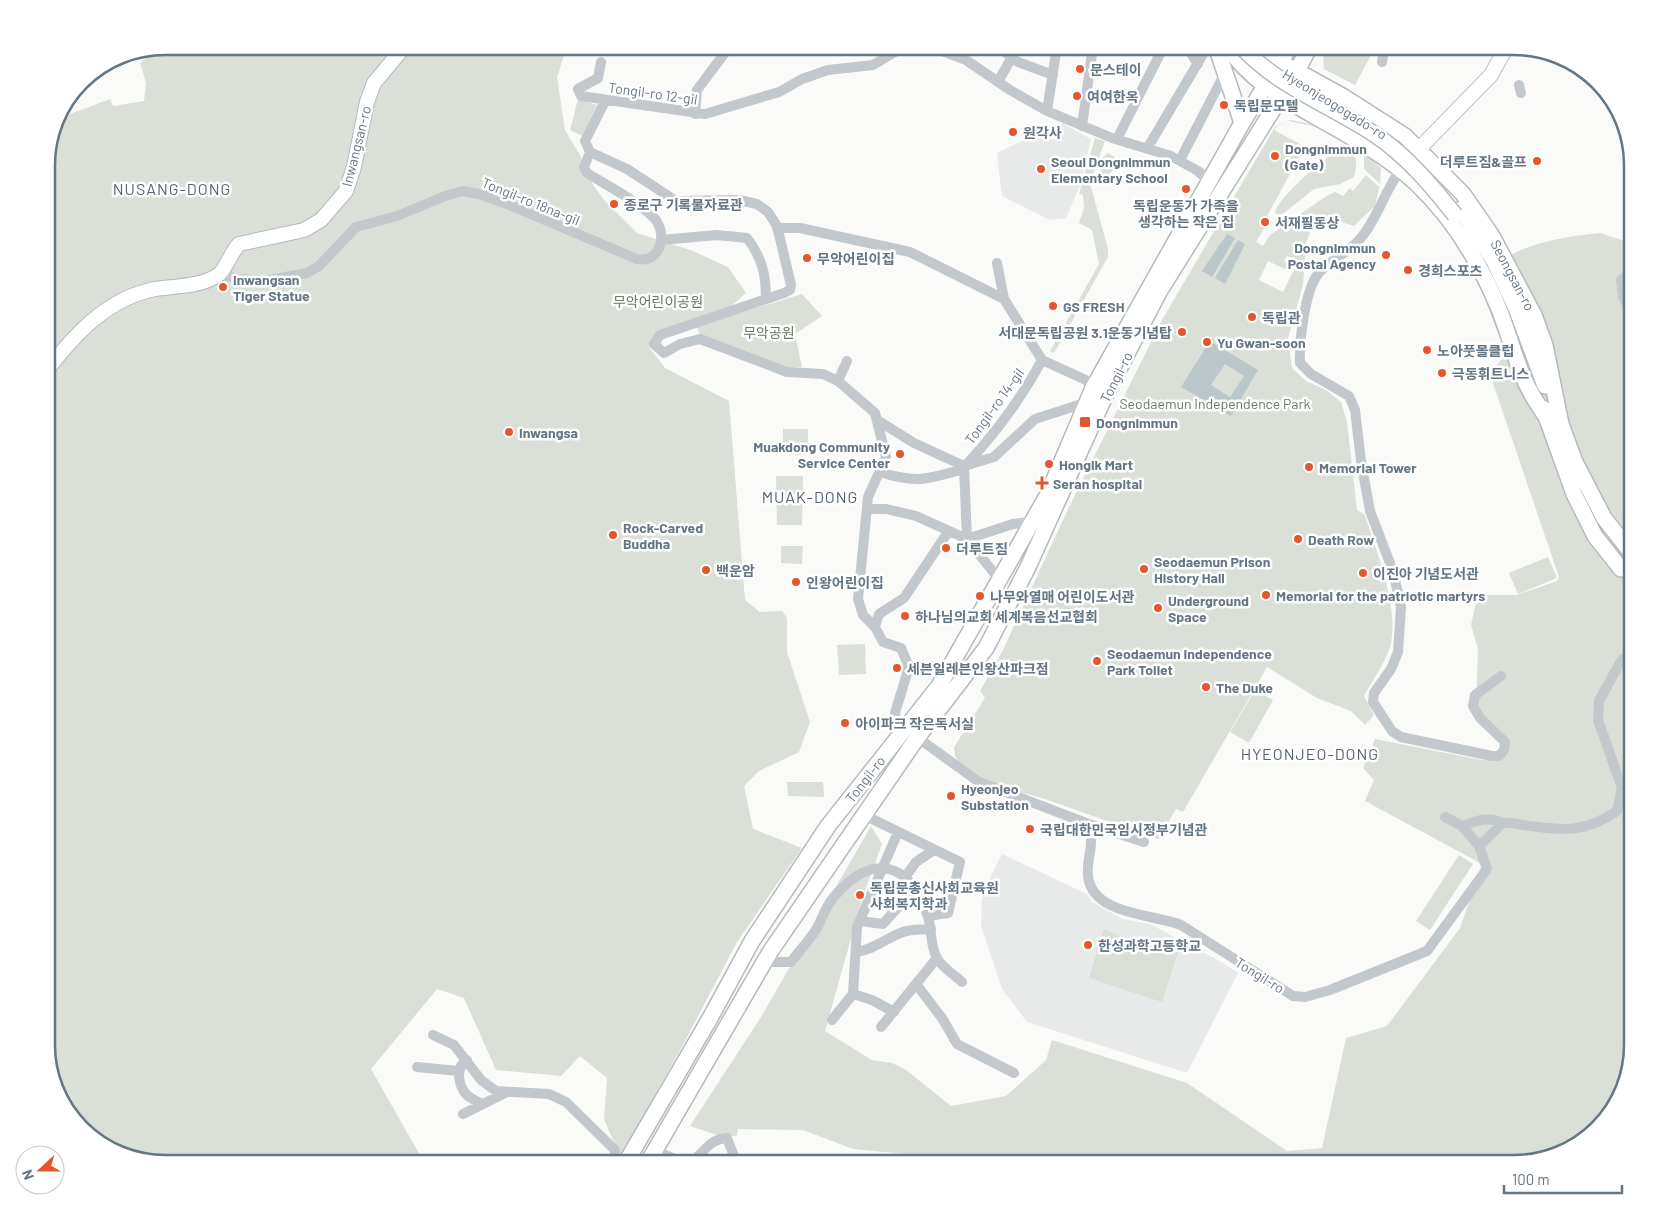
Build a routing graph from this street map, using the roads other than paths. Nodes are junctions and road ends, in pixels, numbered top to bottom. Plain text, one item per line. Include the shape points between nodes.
1 (397, 55) edge
2 (723, 55) edge
3 (889, 55) edge
4 (957, 55) edge
5 (1009, 55) edge
6 (1055, 55) edge
7 (1092, 55) edge
8 (1160, 55) edge
9 (1192, 55) edge
10 (1203, 55) edge
11 (1219, 55) edge
12 (1235, 55) edge
13 (1251, 55) edge
14 (1260, 55) edge
15 (1273, 55) edge
16 (1285, 55) edge
17 (1306, 55) edge
18 (1311, 55) edge
19 (1384, 55) edge
20 (1502, 55) edge
21 (1012, 57) junction
22 (600, 62) dead end
23 (1281, 62) junction
24 (1382, 62) dead end
25 (1198, 64) junction
26 (1297, 72) junction
27 (1226, 73) junction
28 (1052, 75) junction
29 (998, 82) junction
30 (1266, 86) junction
31 (1280, 97) junction
32 (1344, 97) junction
33 (605, 101) junction
34 (1294, 105) junction
35 (1047, 111) junction
36 (695, 114) junction
37 (1269, 114) junction
38 (1318, 118) junction
39 (1242, 124) junction
40 (1082, 126) junction
41 (1117, 140) junction
42 (1148, 147) junction
43 (1419, 148) junction
44 (590, 152) junction
45 (1180, 160) junction
46 (1400, 170) junction
47 (1209, 181) junction
48 (1458, 212) junction
49 (777, 228) junction
50 (660, 240) junction
51 (997, 263) dead end
52 (221, 274) junction
53 (1624, 278) edge
54 (1624, 298) edge
55 (766, 299) junction
56 (1004, 299) junction
57 (55, 359) edge
58 (1042, 360) junction
59 (847, 361) dead end
60 (838, 381) junction
61 (1096, 396) junction
62 (1546, 417) junction
63 (878, 420) junction
64 (1561, 424) junction
65 (964, 468) junction
66 (880, 472) junction
67 (868, 509) junction
68 (1030, 522) junction
69 (948, 532) junction
70 (967, 539) junction
71 (1624, 543) edge
72 (1621, 569) tunnel mouth
73 (998, 578) junction
74 (875, 627) junction
75 (1624, 659) edge
76 (1501, 676) dead end
77 (904, 729) junction
78 (917, 738) junction
79 (864, 815) junction
80 (1444, 817) dead end
81 (1086, 823) junction
82 (1503, 824) junction
83 (1462, 826) junction
84 (898, 832) junction
85 (1144, 842) dead end
86 (1483, 842) junction
87 (934, 850) junction
88 (881, 869) junction
89 (906, 876) junction
90 (919, 896) junction
91 (928, 916) junction
92 (860, 921) junction
93 (931, 929) junction
94 (856, 952) junction
95 (937, 958) junction
96 (764, 962) junction
97 (962, 982) dead end
98 (916, 984) junction
99 (853, 994) junction
100 (894, 1012) junction
101 (832, 1020) dead end
102 (881, 1027) dead end
103 (433, 1034) dead end
104 (467, 1060) junction
105 (417, 1067) dead end
106 (458, 1071) junction
107 (1014, 1073) dead end
108 (507, 1092) junction
109 (482, 1104) junction
110 (463, 1114) dead end
111 (614, 1155) edge
112 (629, 1155) edge
113 (652, 1155) edge
114 (700, 1155) edge
115 (734, 1155) edge

1 - 52 street, Inwangsan-ro via 374,83 346,191 321,220 304,230 239,244
2 - 36 street via 697,90
3 - 36 street, Tongil-ro 12-gil via 873,65 828,70 779,92 705,114
4 - 29 street
5 - 21 street
6 - 28 street
7 - 40 street
8 - 41 street
9 - 25 street
10 - 25 street
11 - 27 main road
12 - 30 main road via 1247,71
13 - 48 main road, Hyeonjeogogado-ro, bridge via 1272,74 1357,123 1397,151
14 - 48 main road, Hyeonjeogogado-ro via 1392,138 1435,177
15 - 23 main road, Seongsan-ro
16 - 23 main road, Tongil-ro
17 - 26 main road, Tongil-ro
18 - 32 main road via 1314,73
19 - 24 street
20 - 43 street via 1491,75
21 - 28 street
21 - 29 street
22 - 33 street, Tongil-ro 12-gil via 598,78 578,89 581,96
23 - 26 main road, Seongsan-ro
23 - 30 main road, Tongil-ro
25 - 42 street
26 - 31 main road, Tongil-ro
26 - 32 main road, Seongsan-ro
27 - 39 main road
27 - 45 street
28 - 35 street
29 - 35 street
30 - 31 main road
30 - 39 main road, Tongil-ro
31 - 34 main road
31 - 37 main road, Tongil-ro
32 - 38 main road via 1333,98 1323,106
32 - 43 main road, Seongsan-ro
33 - 36 street, Tongil-ro 12-gil via 617,100
33 - 44 street via 584,141
34 - 37 main road via 1277,106
34 - 38 main road
35 - 40 street
37 - 61 main road, Tongil-ro
38 - 46 main road
39 - 47 main road, Tongil-ro
40 - 41 street
41 - 42 street
42 - 45 street
43 - 46 street
43 - 64 main road, Seongsan-ro via 1463,194 1492,236 1534,315 1545,345
44 - 49 street via 627,169 676,201 739,200 757,204 775,220
44 - 50 street via 584,168 587,173 650,215 659,226
45 - 47 street
46 - 62 main road via 1442,212 1465,243 1499,310 1529,390
46 - 76 street via 1360,240 1330,262 1313,283 1299,342 1300,363 1311,374 1349,396 1355,410 1370,510 1393,571 1401,607 1398,652 1391,670 1374,693 1373,702 1392,731 1401,737 1499,756 1505,742 1480,718 1473,706 1475,695
47 - 61 main road, Tongil-ro
48 - 62 main road, Hyeonjeogogado-ro via 1498,286
48 - 64 main road, Hyeonjeogogado-ro via 1494,260
49 - 55 street via 791,285 790,290
49 - 56 street via 800,228 910,252
50 - 52 street, Tongil-ro 18na-gil via 660,247 645,261 507,204 462,191 356,228 319,266 307,273 264,281
50 - 55 street via 717,235 747,238 762,262
51 - 56 street
52 - 57 street via 209,281 153,290 115,303
53 - 54 street via 1621,280
55 - 60 street via 660,335 654,344 664,353 680,344 700,339 787,372 823,374
56 - 58 street
58 - 61 street, Tongil-ro via 1086,380
58 - 65 street, Tongil-ro 14-gil via 1014,406
59 - 60 street
60 - 63 street via 875,413
61 - 65 street, Tongil-ro 14-gil via 1035,420 994,458
61 - 68 main road, Tongil-ro via 1048,494
61 - 78 main road, Tongil-ro via 1028,567 986,648
62 - 72 main road via 1574,494 1595,536
63 - 65 street via 914,443
63 - 66 street via 886,457
64 - 71 main road, Seongsan-ro via 1589,491 1604,518
65 - 66 street, Tongil-ro 14-gil via 928,480 900,478
65 - 70 street
66 - 67 street via 868,498
67 - 69 street via 886,509 916,516
67 - 74 street via 858,599 863,615
68 - 70 street via 1012,524
68 - 73 main road, Tongil-ro
69 - 70 street
69 - 74 street via 904,598 879,614
70 - 73 street
73 - 77 main road, Tongil-ro via 981,615 939,686
74 - 77 street via 883,642 902,648 909,667 894,713 896,722
75 - 82 street via 1599,701 1600,726 1622,788 1617,811 1599,823 1568,830
77 - 78 street
77 - 112 main road, Tongil-ro via 828,826 752,941
78 - 79 main road, Tongil-ro
78 - 81 street via 979,782
79 - 84 street, Tongil-ro
79 - 96 main road, Tongil-ro
80 - 83 street
81 - 85 street
81 - 86 street, Tongil-ro via 1092,840 1088,875 1095,892 1105,902 1134,914 1180,925 1293,996 1305,997 1426,951 1486,869
82 - 83 street via 1497,820 1476,820
82 - 86 street
83 - 86 street
84 - 87 street, Tongil-ro
84 - 88 street
87 - 89 street via 916,862
87 - 91 street, Tongil-ro via 960,862 948,913
88 - 89 street
88 - 92 street via 877,886
88 - 96 street via 853,878 832,899 816,930 791,962
89 - 90 street
90 - 91 street
90 - 92 street via 902,903 884,924
91 - 93 street
92 - 94 street
93 - 94 street via 905,931 868,951
93 - 95 street
94 - 99 street
95 - 97 street
95 - 98 street
96 - 113 main road, Tongil-ro
98 - 100 street
98 - 107 street via 957,1044
99 - 100 street
99 - 101 street
100 - 102 street
103 - 104 street via 454,1045
104 - 106 street
104 - 108 street via 480,1080 496,1091
105 - 106 street
106 - 109 street via 467,1095
108 - 109 street
108 - 111 street via 549,1094 566,1102 614,1150
109 - 110 street
114 - 115 street via 708,1143 727,1138

